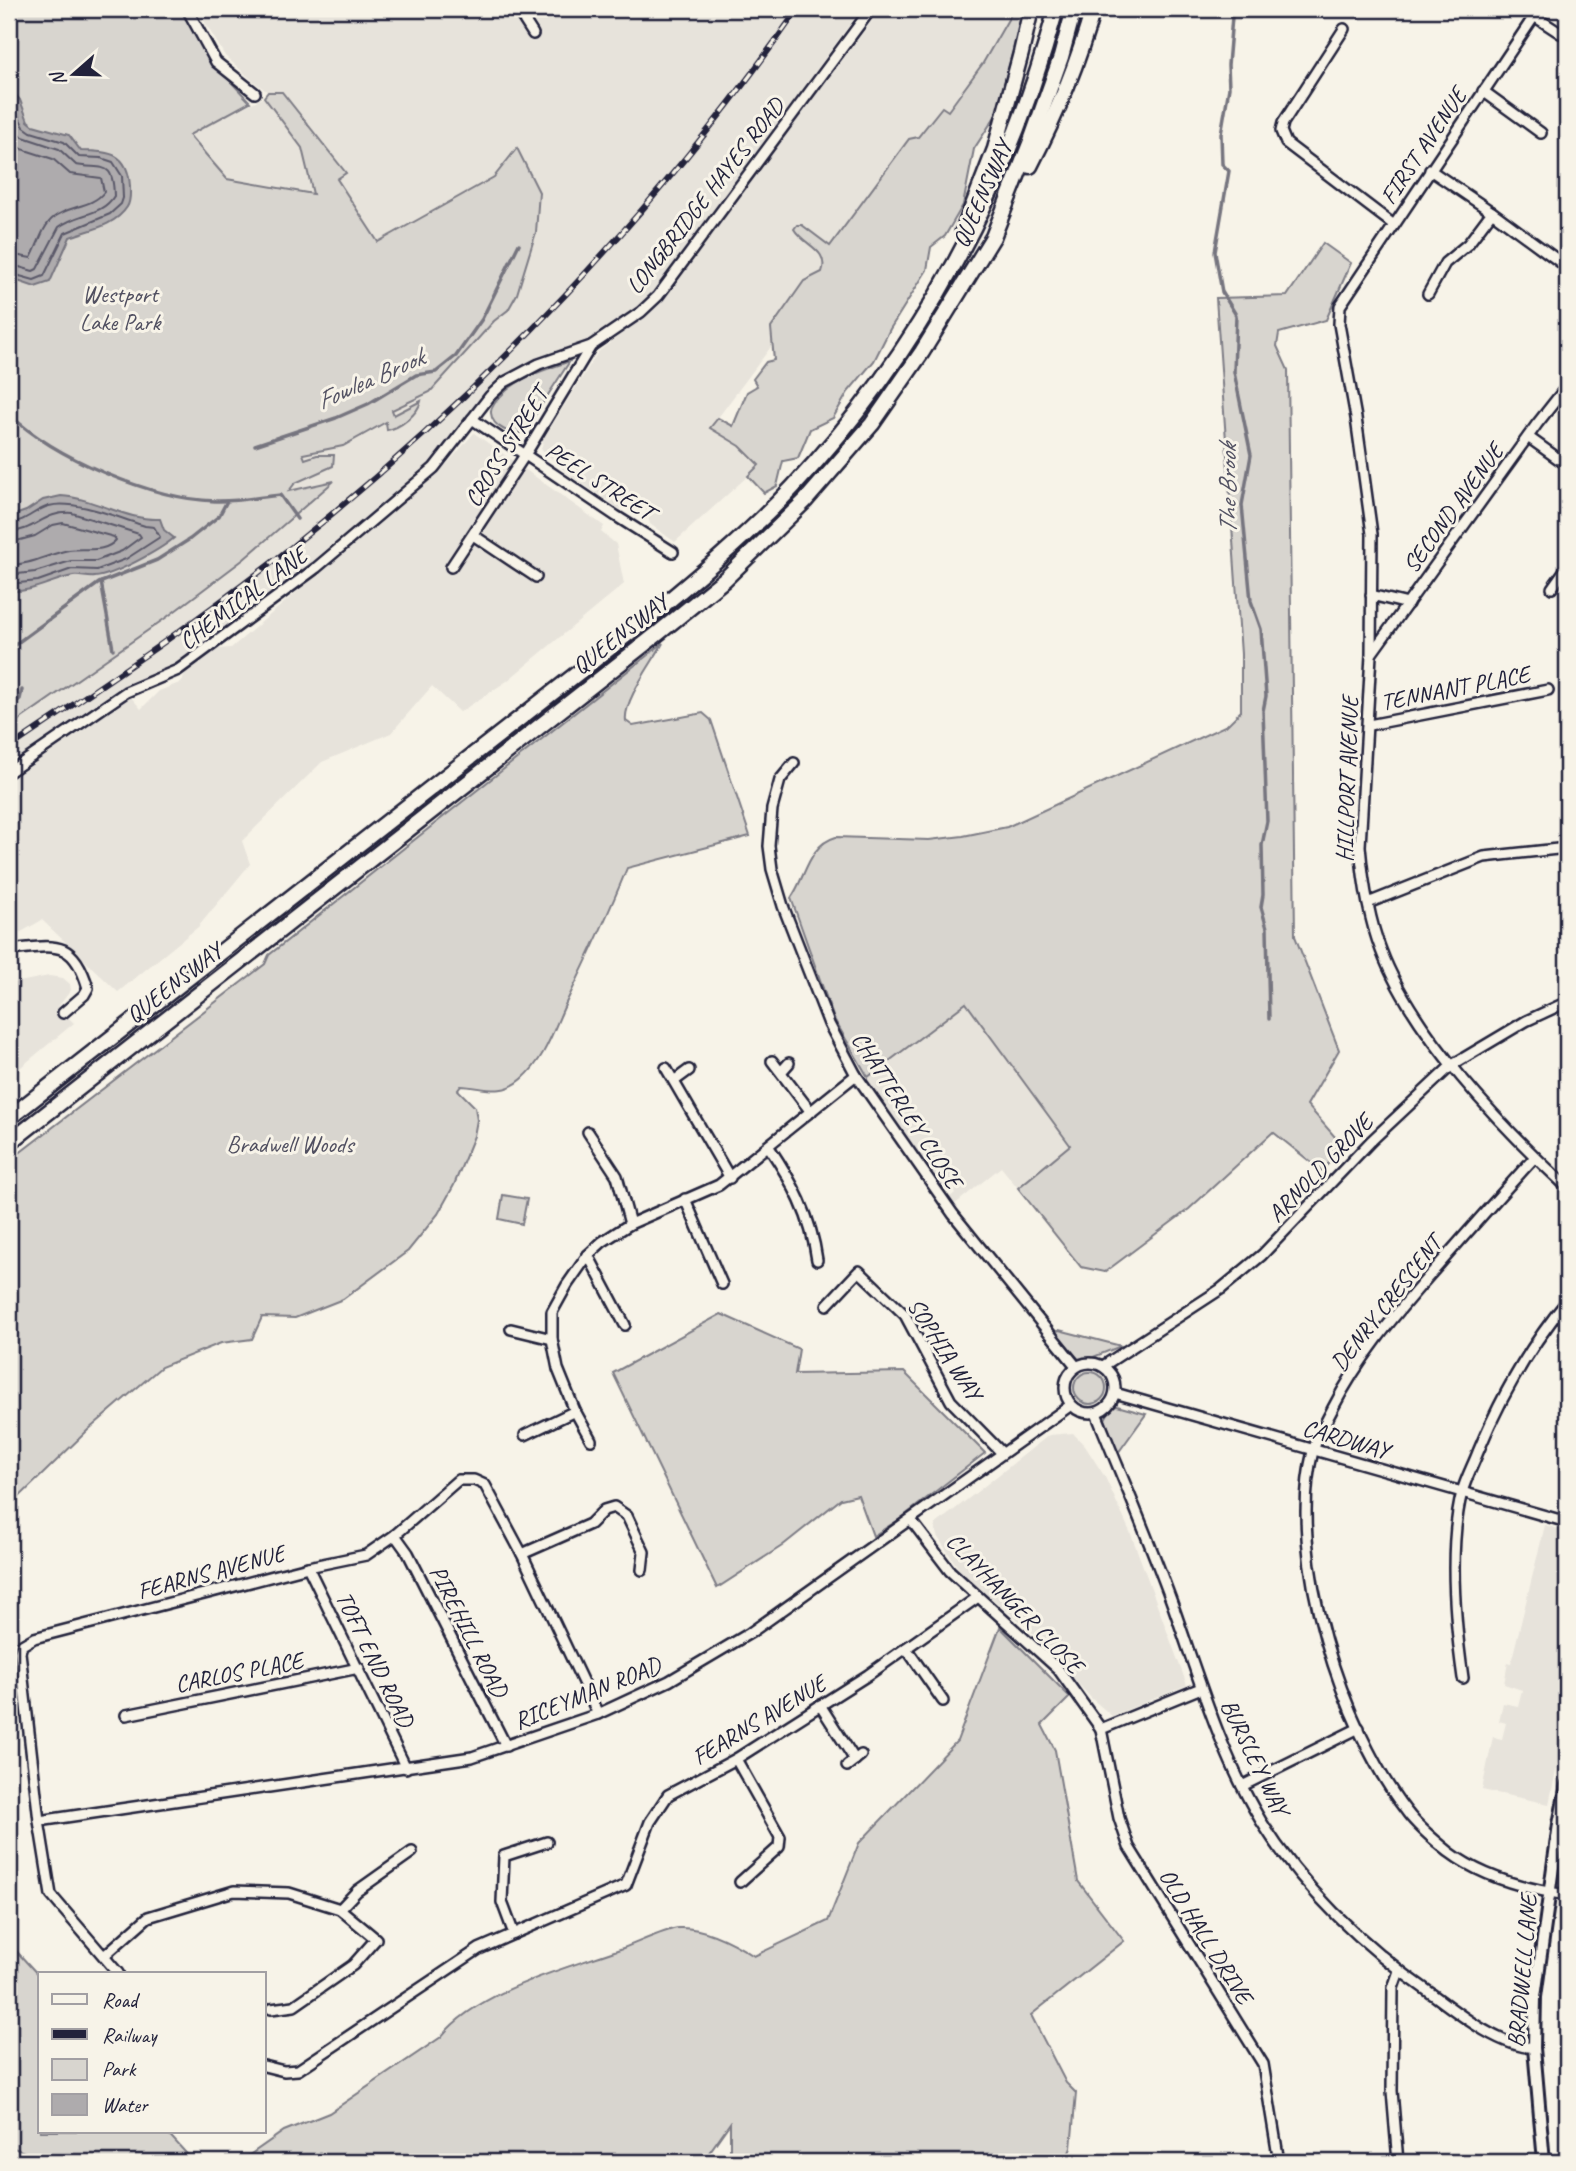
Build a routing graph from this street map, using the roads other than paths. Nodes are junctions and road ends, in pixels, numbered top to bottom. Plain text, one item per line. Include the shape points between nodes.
1 (187, 9) edge
2 (517, 9) edge
3 (872, 9) edge
4 (1031, 9) edge
5 (1056, 9) edge
6 (1074, 9) edge
7 (1093, 9) edge
8 (1537, 13) edge
9 (1344, 29) dead end
10 (533, 34) dead end
11 (1567, 35) edge
12 (1483, 91) junction
13 (255, 93) dead end
14 (1541, 133) dead end
15 (1430, 170) junction
16 (1492, 212) junction
17 (1394, 225) junction
18 (993, 237) junction
19 (1567, 267) edge
20 (940, 291) junction
21 (1428, 294) dead end
22 (1340, 306) joint
23 (591, 346) junction
24 (1567, 386) edge
25 (472, 419) junction
26 (1528, 437) junction
27 (525, 455) junction
28 (1567, 464) edge
29 (473, 535) junction
30 (673, 552) dead end
31 (451, 567) dead end
32 (1567, 567) edge
33 (536, 577) dead end
34 (1552, 588) dead end
35 (1371, 595) junction
36 (1408, 604) junction
37 (1371, 655) junction
38 (1548, 690) dead end
39 (1368, 725) junction
40 (794, 763) dead end
41 (9, 772) edge
42 (1567, 848) edge
43 (1368, 904) junction
44 (9, 950) edge
45 (1567, 1002) edge
46 (63, 1013) dead end
47 (772, 1061) dead end
48 (789, 1063) dead end
49 (1452, 1065) junction
50 (666, 1068) dead end
51 (689, 1070) dead end
52 (781, 1072) junction
53 (856, 1075) junction
54 (674, 1081) junction
55 (811, 1112) junction
56 (9, 1118) edge
57 (588, 1132) dead end
58 (9, 1143) edge
59 (769, 1147) junction
60 (1535, 1157) junction
61 (730, 1178) junction
62 (1567, 1187) edge
63 (685, 1199) junction
64 (630, 1224) junction
65 (588, 1255) junction
66 (817, 1260) dead end
67 (722, 1284) dead end
68 (1567, 1301) edge
69 (827, 1305) dead end
70 (625, 1325) dead end
71 (511, 1329) dead end
72 (552, 1339) junction
73 (1076, 1366) junction
74 (1103, 1366) junction
75 (1115, 1393) junction
76 (1071, 1405) junction
77 (575, 1411) junction
78 (1096, 1413) junction
79 (525, 1435) dead end
80 (591, 1440) dead end
81 (1314, 1450) junction
82 (1002, 1453) junction
83 (1462, 1491) junction
84 (911, 1520) junction
85 (1567, 1522) edge
86 (395, 1535) junction
87 (522, 1554) junction
88 (308, 1567) junction
89 (642, 1570) dead end
90 (978, 1597) junction
91 (906, 1648) junction
92 (359, 1668) junction
93 (1463, 1678) dead end
94 (1201, 1688) junction
95 (943, 1702) dead end
96 (820, 1705) junction
97 (126, 1714) dead end
98 (598, 1714) junction
99 (1359, 1728) junction
100 (1101, 1729) junction
101 (506, 1746) junction
102 (736, 1759) junction
103 (854, 1760) dead end
104 (406, 1768) junction
105 (1242, 1786) junction
106 (1567, 1786) edge
107 (38, 1821) junction
108 (547, 1842) dead end
109 (412, 1852) dead end
110 (743, 1875) dead end
111 (1549, 1892) junction
112 (1567, 1895) edge
113 (340, 1909) junction
114 (514, 1934) junction
115 (105, 1955) junction
116 (1399, 1971) junction
117 (117, 1972) edge
118 (271, 2009) dead end
119 (1534, 2048) junction
120 (266, 2066) edge
121 (1279, 2162) edge
122 (1398, 2162) edge
123 (1544, 2162) edge

1 - 13 street via 216,62
2 - 10 street
3 - 23 street, LONGBRIDGE HAYES ROAD via 658,296
4 - 20 highway via 995,149
5 - 20 highway, QUEENSWAY via 1032,90 992,192
6 - 18 highway, QUEENSWAY via 1061,57
7 - 18 highway via 1049,129
8 - 11 street
8 - 12 street, FIRST AVENUE
9 - 17 street via 1281,131 1286,143
12 - 14 street
12 - 15 street, FIRST AVENUE
15 - 16 street
15 - 17 street, FIRST AVENUE
16 - 19 street
16 - 21 street via 1468,244 1445,263
17 - 22 street, FIRST AVENUE
18 - 58 highway, QUEENSWAY via 872,424 805,501 724,579
20 - 56 highway, QUEENSWAY via 852,418 792,487 711,566
22 - 35 street, HILLPORT AVENUE via 1339,324 1368,495
23 - 25 street, LONGBRIDGE HAYES ROAD via 519,373 490,396
23 - 27 street, CROSS STREET
24 - 26 street, SECOND AVENUE
25 - 27 street, PEEL STREET
25 - 41 street, CHEMICAL LANE via 435,468 316,568 178,670 126,692
26 - 28 street
26 - 36 street, SECOND AVENUE
27 - 29 street, CROSS STREET
27 - 30 street, PEEL STREET
29 - 31 street, CROSS STREET
29 - 33 street
32 - 34 street
35 - 36 street
35 - 37 street, HILLPORT AVENUE
36 - 37 street, SECOND AVENUE
37 - 39 street, HILLPORT AVENUE
38 - 39 street, TENNANT PLACE
39 - 43 street, HILLPORT AVENUE via 1360,846
40 - 53 street, CHATTERLEY CLOSE via 780,780 772,809 772,869 829,1024
42 - 43 street via 1484,857
43 - 49 street, HILLPORT AVENUE via 1381,952 1406,1002
44 - 46 street via 54,946 72,956 88,988
45 - 49 street, ARNOLD GROVE
47 - 52 street
48 - 52 street
49 - 60 street, HILLPORT AVENUE
49 - 74 street, ARNOLD GROVE via 1371,1140 1262,1255 1221,1289
50 - 54 street
51 - 54 street
52 - 55 street
53 - 55 street
53 - 73 street, CHATTERLEY CLOSE via 953,1214
54 - 61 street
55 - 59 street
57 - 64 street via 617,1176
59 - 61 street
59 - 66 street via 802,1202
60 - 62 street, HILLPORT AVENUE
60 - 81 street, DENRY CRESCENT via 1359,1362
61 - 63 street
63 - 64 street
63 - 67 street
64 - 65 street
65 - 70 street
65 - 72 street via 552,1312
68 - 83 street via 1513,1377
69 - 82 street, SOPHIA WAY via 859,1271 905,1315 951,1401
71 - 72 street
72 - 77 street
73 - 74 street via 1089,1362
73 - 76 street via 1064,1386
74 - 75 street via 1114,1379
75 - 78 street
75 - 81 street, CARDWAY
76 - 78 street
76 - 82 street, RICEYMAN ROAD
77 - 79 street
77 - 80 street
78 - 94 street, BURSLEY WAY
81 - 83 street, CARDWAY
81 - 99 street, DENRY CRESCENT via 1306,1517 1308,1554 1328,1644
82 - 84 street, RICEYMAN ROAD
83 - 85 street, CARDWAY
83 - 93 street via 1455,1595
84 - 90 street, CLAYHANGER CLOSE via 950,1571
84 - 98 street, RICEYMAN ROAD via 750,1633 669,1682
86 - 87 street, FEARNS AVENUE via 458,1480 474,1480 485,1485
86 - 88 street, FEARNS AVENUE via 366,1555
86 - 101 street, PIREHILL ROAD
87 - 89 street via 590,1524 614,1507 627,1516 644,1552
87 - 98 street, FEARNS AVENUE
88 - 92 street, TOFT END ROAD
88 - 107 street, FEARNS AVENUE via 34,1638 22,1645
90 - 91 street, FEARNS AVENUE
90 - 100 street, CLAYHANGER CLOSE via 1058,1669
91 - 95 street
91 - 96 street, FEARNS AVENUE
92 - 97 street, CARLOS PLACE
92 - 104 street, TOFT END ROAD
94 - 100 street
94 - 105 street, BURSLEY WAY
96 - 102 street, FEARNS AVENUE
96 - 103 street
98 - 101 street, RICEYMAN ROAD
99 - 105 street
99 - 111 street, DENRY CRESCENT via 1389,1785 1429,1835 1479,1870
100 - 121 street, OLD HALL DRIVE via 1129,1847 1263,2064
101 - 104 street, RICEYMAN ROAD
102 - 110 street via 780,1837 779,1847
102 - 114 street, FEARNS AVENUE via 668,1795 650,1822 626,1885
104 - 107 street, RICEYMAN ROAD
105 - 116 street, BURSLEY WAY via 1304,1877 1351,1929
106 - 111 street, BRADWELL LANE
107 - 115 street, FEARNS AVENUE via 51,1895
108 - 114 street via 504,1856 502,1902
109 - 113 street via 357,1891
111 - 112 street, DENRY CRESCENT
111 - 119 street, BRADWELL LANE via 1535,1997
113 - 115 street via 289,1894 234,1891 148,1917
113 - 118 street via 376,1938 353,1965 293,2006
114 - 120 street, FEARNS AVENUE via 479,1949 298,2070
115 - 117 street, FEARNS AVENUE
116 - 119 street, BURSLEY WAY via 1471,2022
116 - 122 street via 1393,1988 1392,2091
119 - 123 street, BRADWELL LANE

